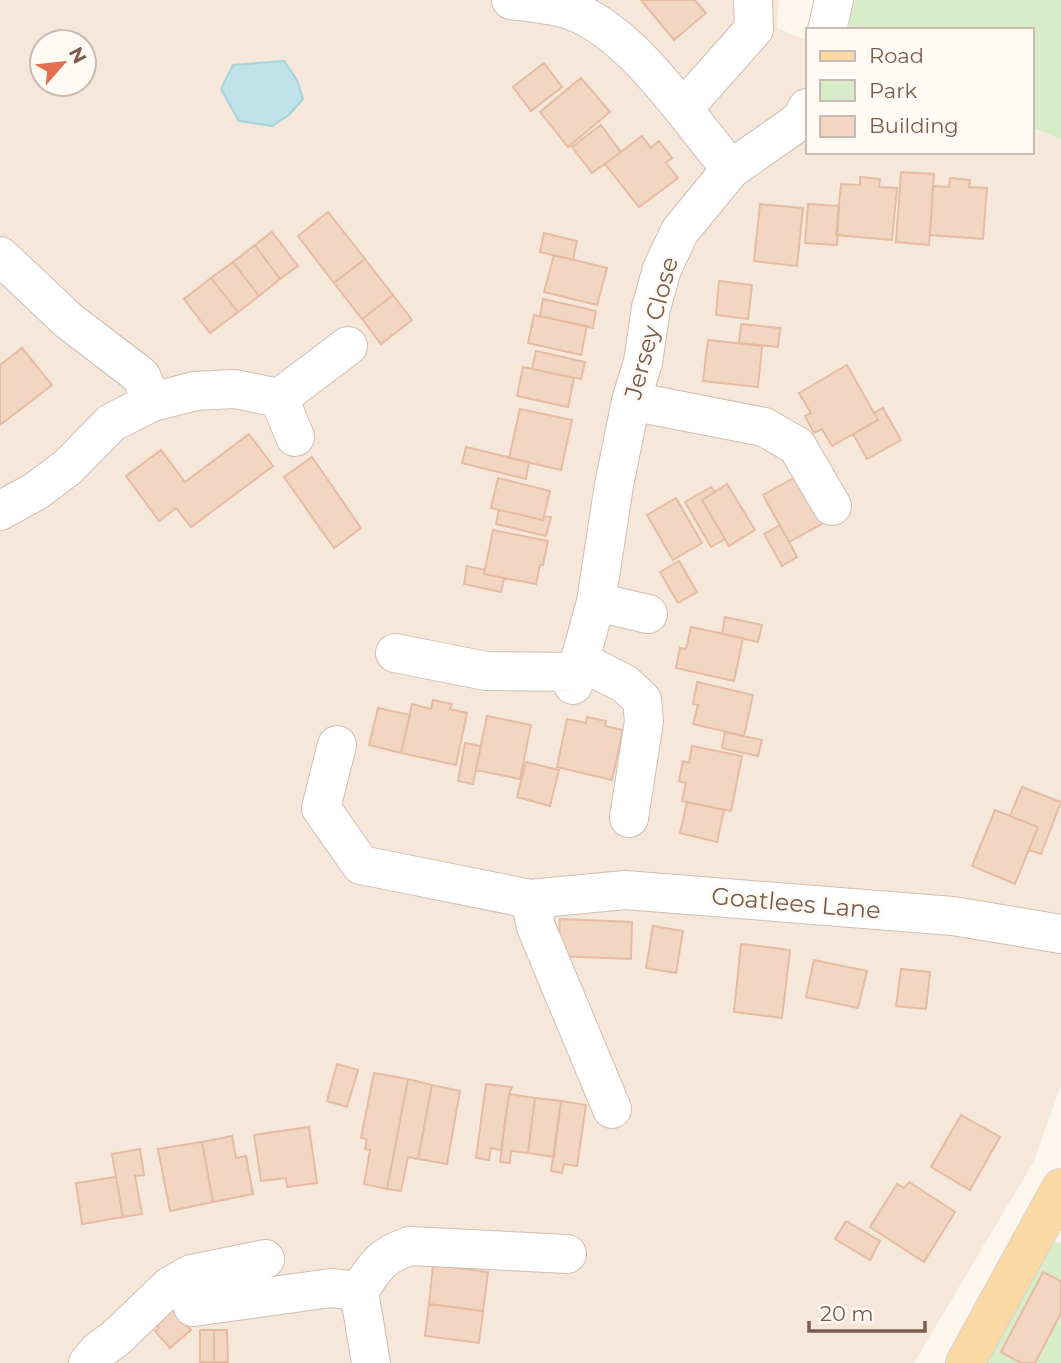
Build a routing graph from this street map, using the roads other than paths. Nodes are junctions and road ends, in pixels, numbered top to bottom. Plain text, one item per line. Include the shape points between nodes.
1 (511, 0) edge
2 (753, 0) edge
3 (834, 0) edge
4 (827, 28) edge
5 (683, 109) junction
6 (806, 110) edge
7 (731, 169) junction
8 (0, 256) edge
9 (348, 346) dead end
10 (279, 398) junction
11 (631, 401) junction
12 (152, 402) junction
13 (295, 437) dead end
14 (832, 506) dead end
15 (0, 511) edge
16 (596, 602) junction
17 (648, 614) dead end
18 (395, 653) dead end
19 (576, 673) junction
20 (337, 745) dead end
21 (629, 818) dead end
22 (530, 900) junction
23 (1061, 933) edge
24 (612, 1109) dead end
25 (1061, 1188) edge
26 (567, 1254) dead end
27 (265, 1259) dead end
28 (359, 1292) junction
29 (193, 1307) dead end
30 (89, 1363) edge
31 (371, 1363) edge
32 (965, 1363) edge

1 - 5 street via 577,12 621,41
2 - 5 street via 754,29
3 - 4 street
5 - 7 street
6 - 7 street, Jersey Close via 776,139
7 - 11 street, Jersey Close via 680,230 662,269
8 - 12 street via 69,321 141,376
9 - 10 street
10 - 12 street via 235,389 195,391
10 - 13 street
11 - 14 street via 764,427 797,446
11 - 16 street, Jersey Close
12 - 15 street via 111,423 68,467
16 - 17 street
16 - 19 street, Jersey Close
18 - 19 street via 486,671
19 - 21 street via 625,684 642,700 645,721
20 - 22 street, Goatlees Lane via 321,808 361,864
22 - 23 street, Goatlees Lane via 625,890 953,916
22 - 24 street via 536,927
25 - 32 main road
26 - 28 street via 402,1249 380,1261
27 - 30 street via 191,1274 170,1286
28 - 29 street via 333,1287
28 - 31 street

